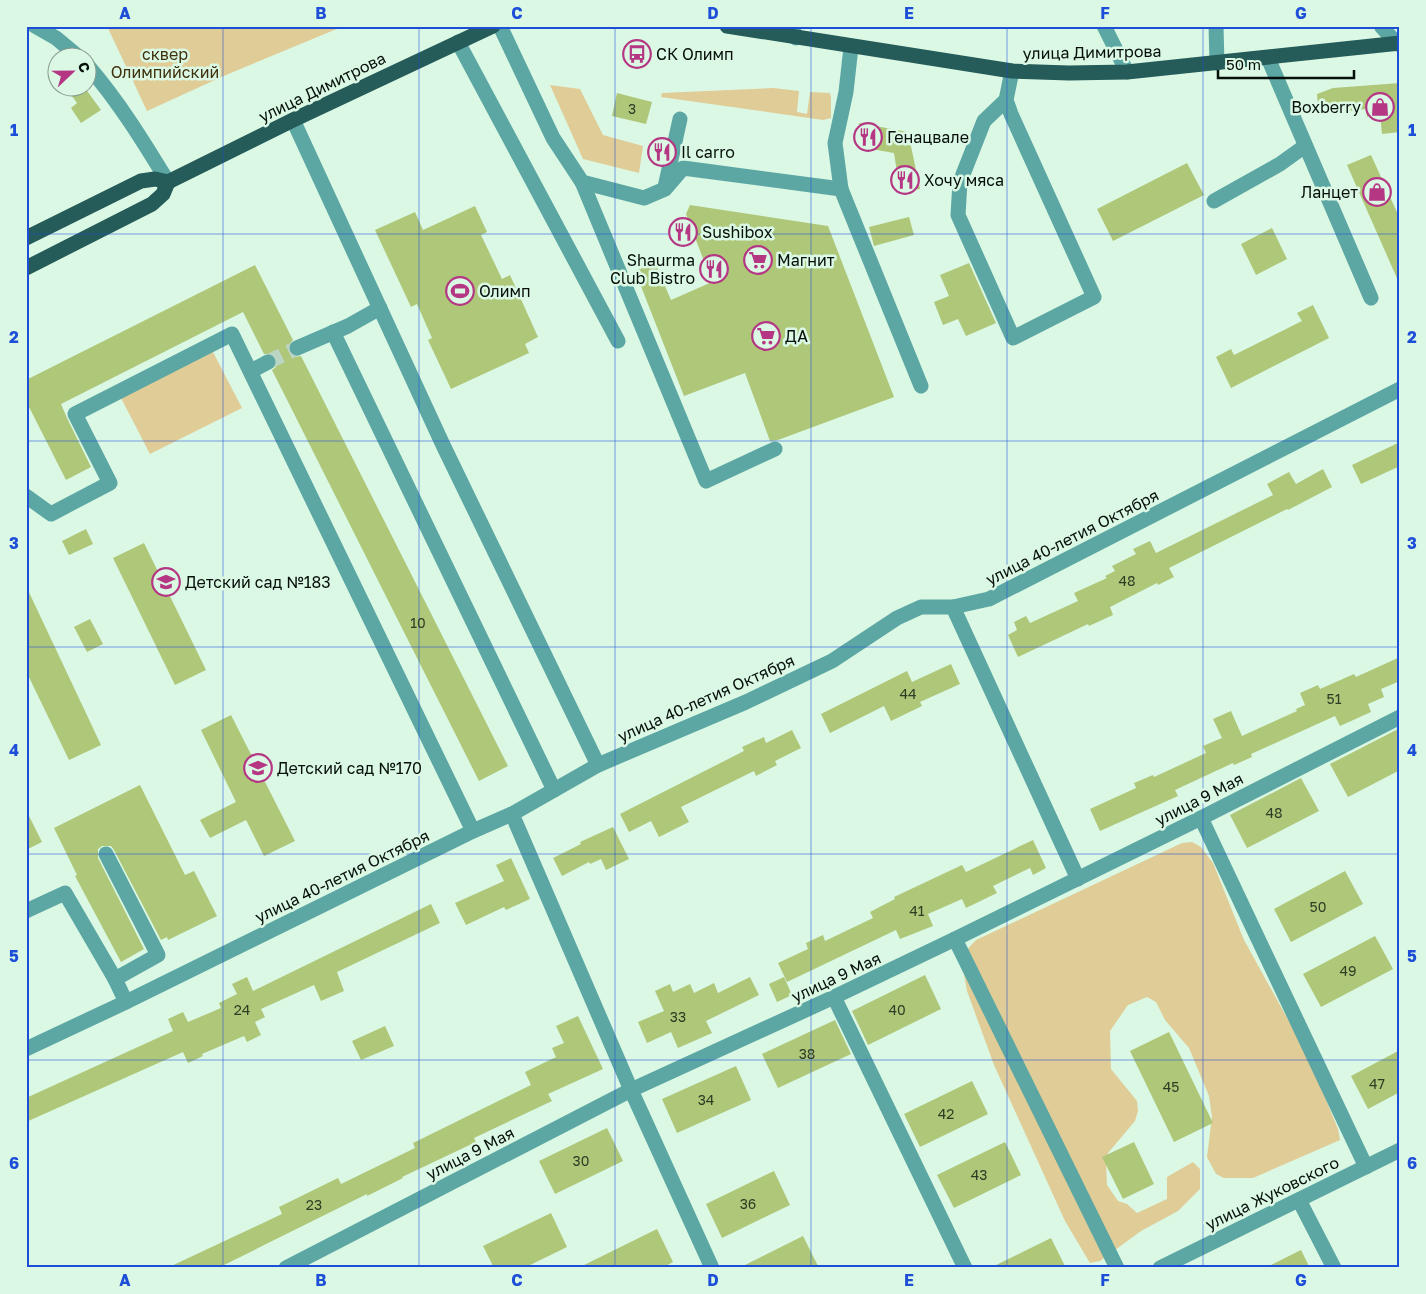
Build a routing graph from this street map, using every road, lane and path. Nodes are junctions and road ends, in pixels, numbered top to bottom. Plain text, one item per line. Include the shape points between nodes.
1 (35, 26) edge
2 (493, 26) edge
3 (500, 26) edge
4 (727, 26) edge
5 (1104, 26) edge
6 (1216, 26) edge
7 (1381, 26) edge
8 (794, 32) edge
9 (458, 42) junction
10 (1398, 43) edge
11 (851, 47) junction
12 (68, 48) edge
13 (1268, 58) junction
14 (1217, 63) junction
15 (1012, 71) junction
16 (1127, 72) junction
17 (98, 78) edge
18 (1006, 100) junction
19 (680, 119) dead end
20 (293, 120) junction
21 (1306, 146) junction
22 (168, 182) junction
23 (582, 182) junction
24 (665, 189) junction
25 (841, 189) junction
26 (1214, 201) dead end
27 (26, 238) edge
28 (26, 268) edge
29 (1371, 298) dead end
30 (380, 308) junction
31 (333, 332) junction
32 (618, 341) dead end
33 (297, 348) tunnel mouth
34 (268, 362) tunnel mouth
35 (251, 371) junction
36 (921, 386) dead end
37 (1399, 390) edge
38 (775, 450) dead end
39 (26, 496) edge
40 (952, 607) junction
41 (1400, 717) edge
42 (598, 765) junction
43 (554, 790) junction
44 (512, 814) junction
45 (1201, 818) junction
46 (474, 831) junction
47 (106, 854) dead end
48 (1078, 879) junction
49 (26, 911) edge
50 (956, 939) junction
51 (115, 978) junction
52 (834, 997) junction
53 (126, 1002) junction
54 (26, 1050) edge
55 (630, 1090) junction
56 (1400, 1150) edge
57 (1366, 1167) junction
58 (1299, 1200) junction
59 (286, 1268) edge
60 (712, 1268) edge
61 (965, 1268) edge
62 (1117, 1268) edge
63 (1160, 1268) edge
64 (1334, 1268) edge

1 - 12 street
2 - 9 main road, улица Димитрова
3 - 23 street via 553,138
4 - 8 main road, улица Димитрова
5 - 16 street
6 - 14 street
7 - 10 street
8 - 11 main road, улица Димитрова
9 - 20 main road, улица Димитрова
9 - 32 street
10 - 13 main road, улица Димитрова
11 - 15 main road, улица Димитрова
11 - 25 street via 835,143
13 - 14 main road, улица Димитрова
13 - 21 street
14 - 16 main road, улица Димитрова
15 - 16 main road, улица Димитрова
15 - 18 street
17 - 22 street via 133,125
18 - 18 street via 984,121 960,182 958,215 1013,338 1094,298
19 - 24 street
20 - 22 main road, улица Димитрова
20 - 30 street
21 - 26 street
21 - 29 street
22 - 27 main road via 141,180
22 - 28 main road, улица Димитрова via 163,194 152,204
23 - 24 street via 644,198
23 - 38 street via 706,481
24 - 25 street via 683,168
25 - 36 street
30 - 31 street
30 - 42 street
31 - 33 street
31 - 43 street
34 - 35 street
35 - 39 street via 232,334 75,414 110,483 51,514
35 - 46 street
37 - 40 street, улица 40-летия Октября via 989,599
40 - 42 street, улица 40-летия Октября via 921,607 897,618 832,661 746,702
40 - 48 street
41 - 45 street, улица 9 Мая
42 - 43 street, улица 40-летия Октября
43 - 44 street, улица 40-летия Октября
44 - 46 street, улица 40-летия Октября
44 - 55 street
45 - 48 street, улица 9 Мая
45 - 57 street
46 - 53 street, улица 40-летия Октября
47 - 51 street via 158,955
48 - 50 street, улица 9 Мая
49 - 51 street via 65,893
50 - 52 street, улица 9 Мая
50 - 62 street
51 - 53 street
52 - 55 street, улица 9 Мая
52 - 61 street
53 - 54 street, улица 40-летия Октября
55 - 59 street, улица 9 Мая
55 - 60 street
56 - 57 street, улица Жуковского
57 - 58 street, улица Жуковского
58 - 63 street, улица Жуковского
58 - 64 street

